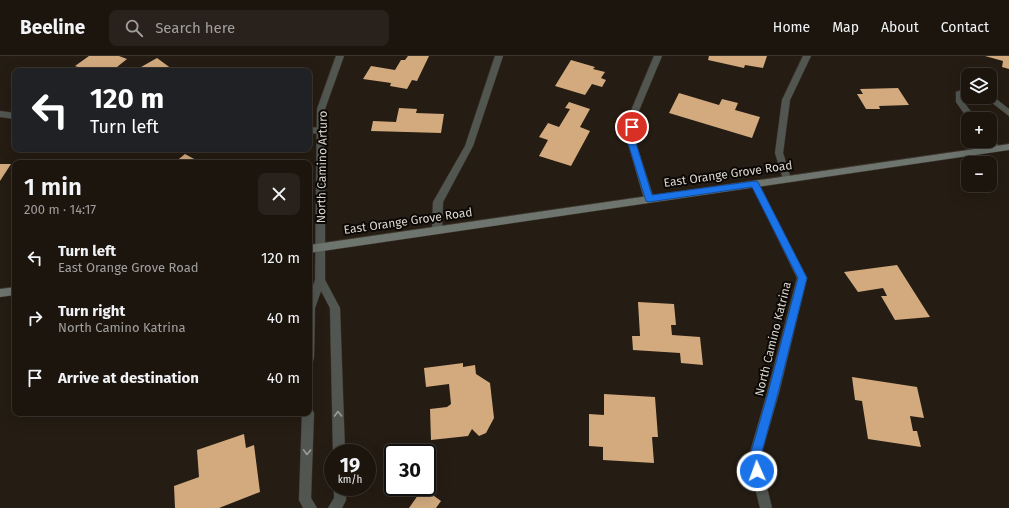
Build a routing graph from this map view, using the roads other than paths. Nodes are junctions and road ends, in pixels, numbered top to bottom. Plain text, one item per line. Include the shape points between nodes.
1 (340, 56) edge
2 (499, 56) edge
3 (658, 56) edge
4 (807, 56) edge
5 (961, 93) edge
6 (961, 103) edge
7 (997, 103) edge
8 (1009, 113) edge
9 (0, 114) edge
10 (12, 116) edge
11 (312, 130) edge
12 (321, 131) junction
13 (1009, 147) edge
14 (996, 149) joint
15 (787, 179) junction
16 (755, 184) junction
17 (649, 199) junction
18 (437, 230) junction
19 (320, 247) junction
20 (312, 248) edge
21 (320, 280) junction
22 (12, 291) edge
23 (0, 293) edge
24 (312, 302) edge
25 (308, 416) edge
26 (339, 444) edge
27 (340, 496) edge
28 (311, 508) edge
29 (334, 508) edge
30 (766, 508) edge

1 - 12 street, North Camino Arturo via 321,109
2 - 18 street via 469,146 438,202
3 - 17 street via 634,113 631,140
4 - 15 street via 786,100 779,153
5 - 6 street
7 - 8 street
9 - 10 street
11 - 12 street
12 - 19 street, North Camino Arturo
13 - 14 main road, East Orange Grove Road
14 - 15 main road, East Orange Grove Road
15 - 16 main road, East Orange Grove Road
16 - 17 main road, East Orange Grove Road
16 - 30 street, North Camino Katrina via 802,278 754,459
17 - 18 main road, East Orange Grove Road
18 - 19 main road, East Orange Grove Road
19 - 20 main road, East Orange Grove Road
19 - 21 street, North Camino Arturo
21 - 24 street, North Camino Arturo
26 -> 21 street, North Camino Arturo via 335,308
22 - 23 main road
25 -> 28 street via 305,500
27 - 29 street

